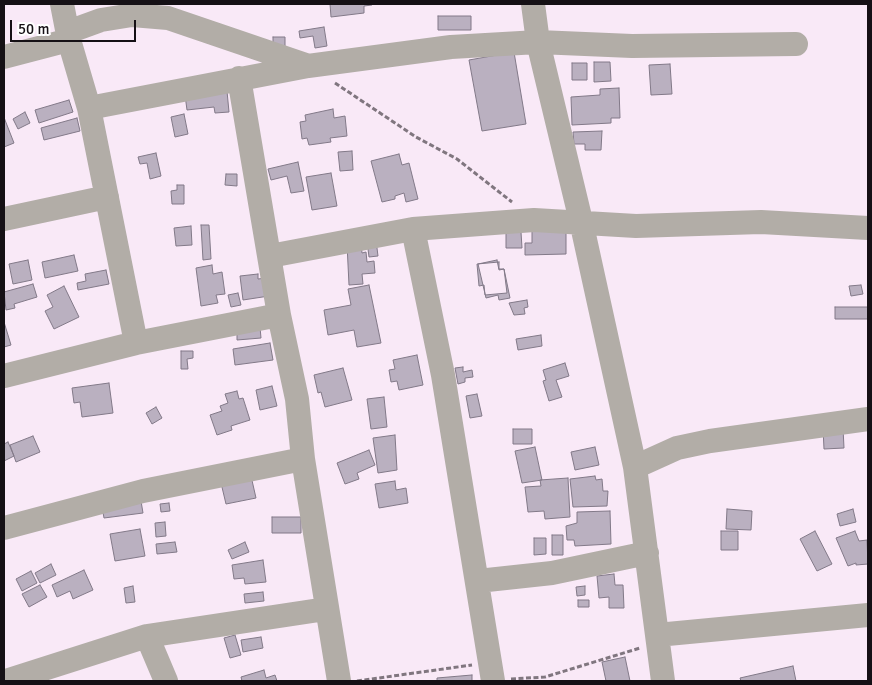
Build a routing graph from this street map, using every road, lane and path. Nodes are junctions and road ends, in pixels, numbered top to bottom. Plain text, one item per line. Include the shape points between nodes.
1 (62, 4) edge
2 (533, 4) edge
3 (69, 36) junction
4 (538, 42) junction
5 (796, 44) dead end
6 (4, 57) edge
7 (308, 66) junction
8 (239, 78) junction
9 (89, 108) junction
10 (107, 197) junction
11 (4, 219) edge
12 (534, 220) junction
13 (581, 221) junction
14 (868, 228) edge
15 (413, 229) junction
16 (270, 256) junction
17 (279, 315) junction
18 (136, 342) junction
19 (4, 376) edge
20 (868, 419) edge
21 (303, 459) junction
22 (635, 467) junction
23 (4, 528) edge
24 (647, 553) junction
25 (478, 582) junction
26 (326, 609) junction
27 (868, 615) edge
28 (147, 636) junction
29 (658, 639) junction
30 (491, 675) edge
31 (6, 681) edge
32 (166, 681) edge
33 (339, 681) edge
34 (354, 681) edge
35 (663, 681) edge

1 - 3 street
2 - 4 street
3 - 6 street
3 - 7 street via 101,20 132,15 168,18
3 - 9 street
4 - 5 street via 632,46
4 - 7 street via 451,47
4 - 13 street
7 - 8 street
7 - 12 path via 416,137 456,159
8 - 9 street
8 - 16 street
9 - 10 street
10 - 11 street
10 - 18 street
12 - 13 street
12 - 15 street
13 - 14 street via 636,226 761,222
13 - 22 street
15 - 16 street
15 - 25 street via 443,375
16 - 17 street
17 - 18 street
17 - 21 street via 297,399
18 - 19 street
20 - 22 street via 710,441 677,448
21 - 23 street via 143,491
21 - 26 street
22 - 24 street
24 - 25 street via 552,573
24 - 29 street
25 - 30 street
26 - 28 street
26 - 33 street
27 - 29 street
28 - 31 street
28 - 32 street
29 - 30 path via 545,677
29 - 35 street
30 - 34 path

